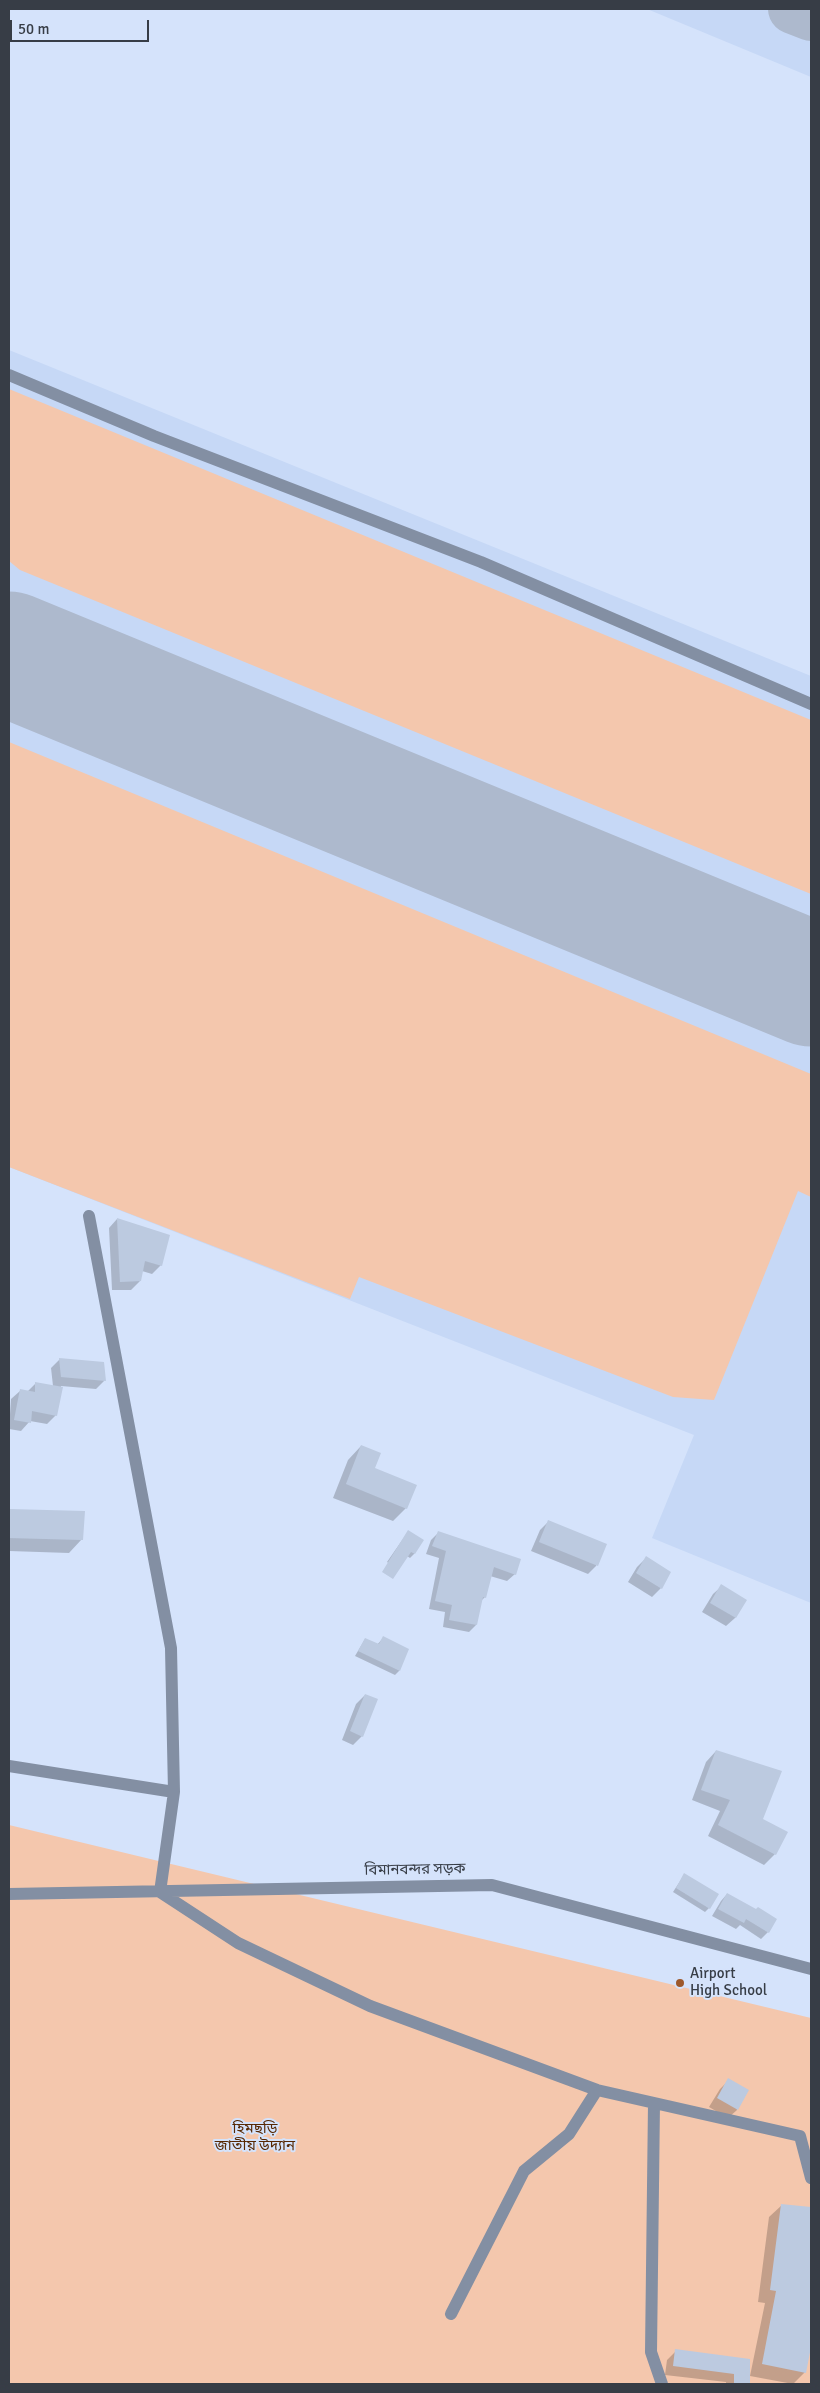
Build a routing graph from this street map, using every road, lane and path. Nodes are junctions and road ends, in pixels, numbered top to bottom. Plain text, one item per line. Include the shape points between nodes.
1 (9, 375) edge
2 (811, 704) edge
3 (89, 1216) dead end
4 (9, 1766) edge
5 (174, 1792) junction
6 (160, 1892) junction
7 (9, 1894) edge
8 (811, 1969) edge
9 (597, 2090) junction
10 (654, 2103) junction
11 (806, 2135) edge
12 (811, 2178) edge
13 (451, 2314) dead end
14 (662, 2384) edge

1 - 2 street via 154,436 481,562
3 - 5 street via 171,1648
4 - 5 street
5 - 6 street
6 - 7 street, বিমানবন্দর সড়ক
6 - 8 street, বিমানবন্দর সড়ক via 492,1884
6 - 9 street via 238,1943 370,2006
9 - 10 street
9 - 13 street via 569,2134 524,2171
10 - 11 street
10 - 14 street via 651,2352
11 - 12 street

